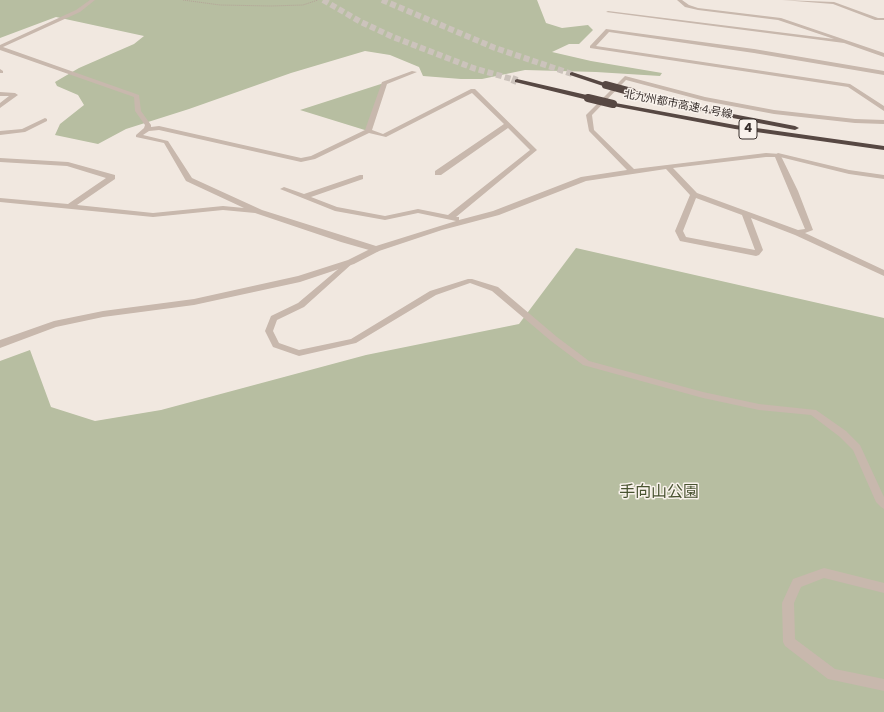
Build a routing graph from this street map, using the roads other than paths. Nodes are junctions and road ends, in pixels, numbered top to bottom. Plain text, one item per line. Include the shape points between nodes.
1 (93, 0) edge
2 (679, 0) edge
3 (784, 0) edge
4 (848, 0) edge
5 (834, 3) junction
6 (608, 12) dead end
7 (884, 19) edge
8 (842, 42) junction
9 (0, 48) edge
10 (884, 55) edge
11 (414, 72) dead end
12 (884, 73) edge
13 (572, 74) tunnel mouth
14 (517, 81) tunnel mouth
15 (0, 94) edge
16 (0, 106) edge
17 (884, 110) edge
18 (44, 120) dead end
19 (884, 122) edge
20 (509, 124) junction
21 (736, 126) junction
22 (147, 129) junction
23 (368, 131) junction
24 (0, 133) edge
25 (884, 140) edge
26 (808, 144) dead end
27 (884, 148) edge
28 (778, 155) junction
29 (0, 160) edge
30 (668, 167) junction
31 (632, 171) junction
32 (438, 173) dead end
33 (360, 177) dead end
34 (884, 177) edge
35 (284, 189) dead end
36 (694, 195) junction
37 (304, 196) junction
38 (0, 200) edge
39 (69, 207) junction
40 (259, 212) junction
41 (745, 214) junction
42 (449, 218) junction
43 (467, 221) junction
44 (798, 233) junction
45 (376, 248) junction
46 (351, 262) junction
47 (884, 273) edge
48 (0, 344) edge
49 (884, 504) edge
50 (884, 588) edge
51 (884, 685) edge

1 - 9 street via 78,10
2 - 8 street via 698,9 779,19
3 - 5 street
4 - 5 street
5 - 7 street via 877,19
6 - 8 street
8 - 10 street
9 - 22 street via 137,96 138,111 148,125
11 - 23 street via 384,83
12 - 17 street via 608,30 592,47 850,86
13 - 25 highway, 北九州都市高速４号線 / 4, bridge via 632,92 750,120
14 - 21 highway, 北九州都市高速４号線 / 4, bridge via 613,104
15 - 16 street via 15,94
18 - 24 street via 23,131
19 - 31 street via 774,112 705,99 625,78 589,115 591,130
20 - 23 street via 473,90 384,136
20 - 32 street
20 - 42 street via 534,150
21 - 26 highway
21 - 27 highway, 北九州都市高速４号線 / 4
22 - 23 street via 159,128 301,160 313,158
22 - 40 street via 138,136 166,142 189,178
28 - 30 street
28 - 34 street
28 - 44 street via 809,230
29 - 39 street via 68,164 112,177
30 - 31 street
30 - 36 street
31 - 43 street via 584,179 496,213
33 - 37 street
35 - 37 street
36 - 41 street
36 - 41 street via 679,231 683,239 756,253 759,250
37 - 42 street via 336,209 384,218 418,211
38 - 39 street
39 - 40 street via 153,215 223,208
40 - 45 street
41 - 44 street
42 - 43 street
43 - 45 street
44 - 47 street
45 - 46 street
46 - 48 street via 300,278 229,295 54,324
46 - 49 lane via 301,304 274,318 269,331 276,344 299,353 354,341 433,293 470,281 495,289 586,363 703,395 759,406 813,412 857,448 879,500
50 - 51 lane via 824,573 797,583 788,603 789,642 832,674

